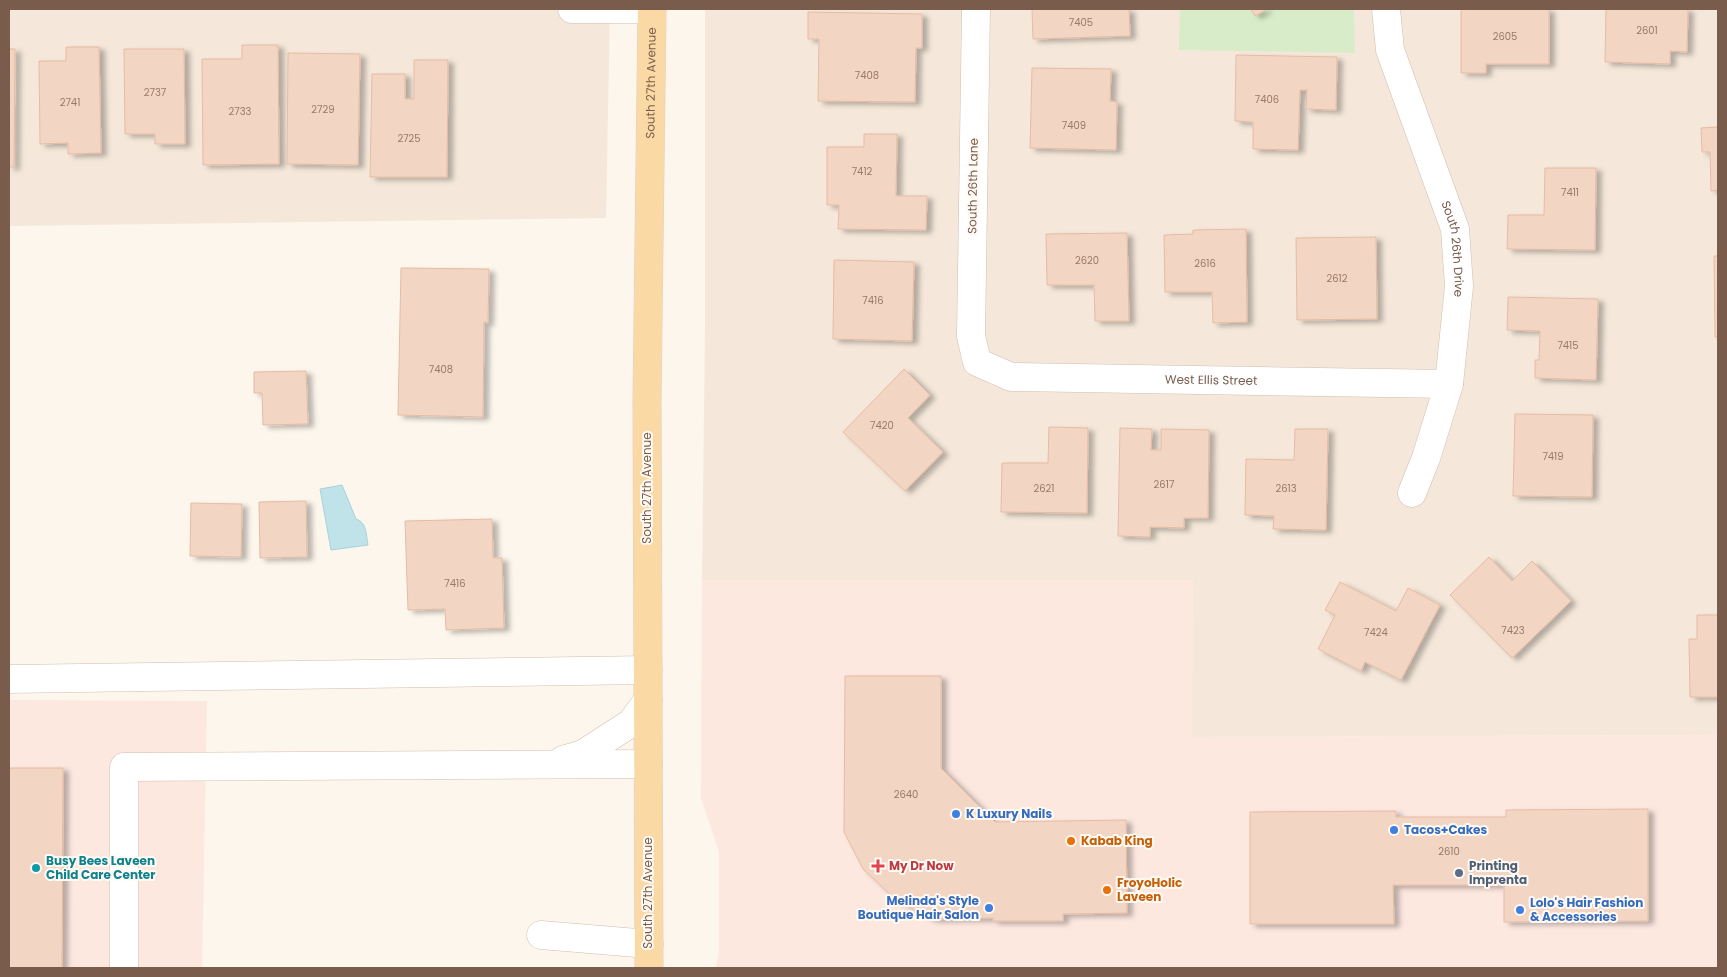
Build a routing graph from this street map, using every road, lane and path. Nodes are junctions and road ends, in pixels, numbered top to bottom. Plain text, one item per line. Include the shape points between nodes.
1 (572, 9) edge
2 (652, 9) edge
3 (976, 9) edge
4 (1386, 9) edge
5 (977, 362) joint
6 (1449, 384) junction
7 (1412, 493) dead end
8 (648, 670) junction
9 (9, 679) edge
10 (648, 700) junction
11 (648, 764) junction
12 (548, 765) junction
13 (541, 935) dead end
14 (649, 956) edge
15 (124, 968) edge

1 - 2 street
2 - 8 main road, South 27th Avenue via 647,401
3 - 5 street, South 26th Lane via 971,336
4 - 6 street, South 26th Drive via 1390,50 1456,229 1459,286
5 - 6 street, West Ellis Street via 1011,377
6 - 7 street, South 26th Drive
8 - 9 street
8 - 10 main road, South 27th Avenue
10 - 11 main road, South 27th Avenue
10 - 12 street via 631,722 583,754
11 - 12 street
11 - 14 main road, South 27th Avenue
12 - 15 street via 124,767
13 - 14 street

